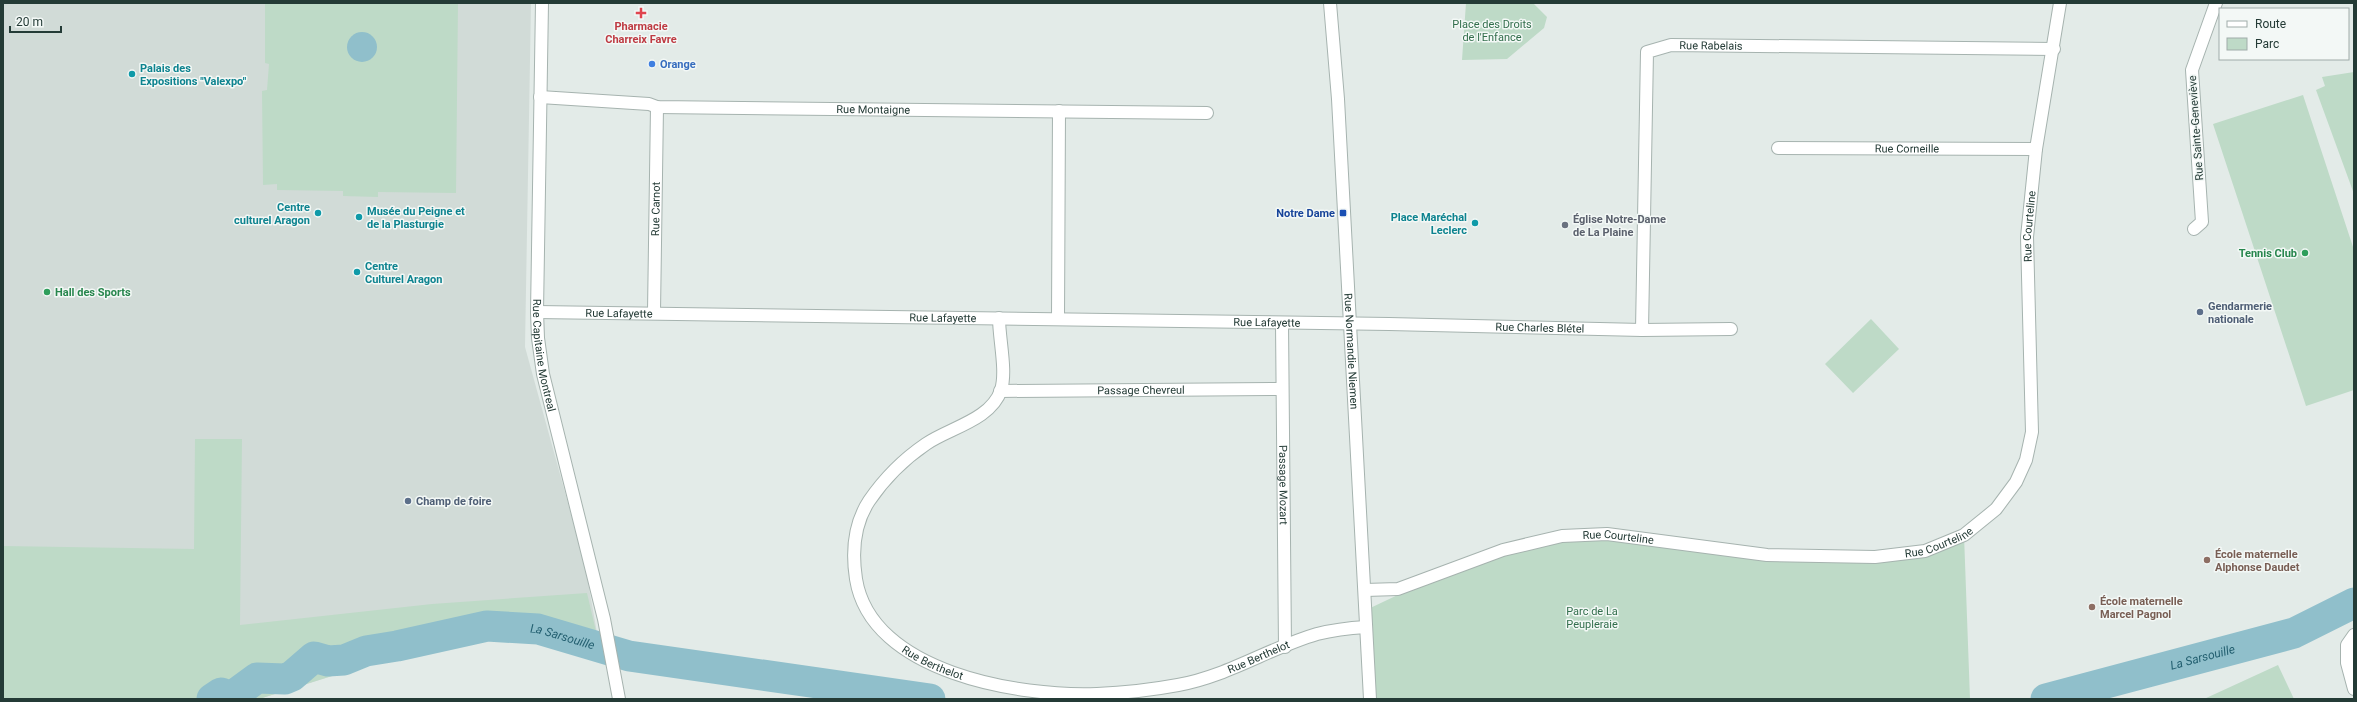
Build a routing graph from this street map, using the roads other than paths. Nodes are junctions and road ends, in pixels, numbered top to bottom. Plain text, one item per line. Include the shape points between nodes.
1 (542, 3) edge
2 (1330, 3) edge
3 (2060, 3) edge
4 (2216, 3) edge
5 (2054, 49) junction
6 (540, 97) junction
7 (657, 107) junction
8 (1059, 111) junction
9 (1207, 113) dead end
10 (1778, 148) dead end
11 (2036, 150) junction
12 (2194, 229) dead end
13 (537, 312) junction
14 (654, 312) junction
15 (999, 318) junction
16 (1058, 319) junction
17 (1282, 324) junction
18 (1349, 324) junction
19 (1731, 329) dead end
20 (1642, 330) junction
21 (1282, 389) junction
22 (1000, 391) junction
23 (1365, 590) junction
24 (1366, 627) junction
25 (2354, 635) edge
26 (1285, 647) junction
27 (2354, 689) edge
28 (619, 699) edge
29 (1370, 699) edge

1 - 6 street, Rue Capitaine Montreal
2 - 18 street, Rue Normandie Niemen via 1338,99
3 - 5 street, Rue Courteline
4 - 12 street, Rue Sainte-Geneviève via 2192,70 2202,222
5 - 11 street, Rue Courteline
5 - 20 street, Rue Rabelais via 1672,45 1647,52
6 - 7 street, Rue Montaigne via 649,104
6 - 13 street, Rue Capitaine Montreal
7 - 8 street, Rue Montaigne
7 - 14 street, Rue Carnot
8 - 9 street, Rue Montaigne
8 - 16 street
10 - 11 street, Rue Corneille
11 - 23 street, Rue Courteline via 2027,237 2032,432 2030,447 2010,492 1996,509 1964,535 1925,551 1875,557 1767,555 1607,534 1562,536 1503,550 1398,589
13 - 14 street, Rue Lafayette
13 - 28 street, Rue Capitaine Montreal via 543,374 606,631
14 - 15 street, Rue Lafayette
15 - 16 street, Rue Lafayette
15 - 22 street, Rue Berthelot via 1003,380
16 - 17 street, Rue Lafayette
17 - 18 street, Rue Lafayette
17 - 21 street, Passage Mozart
18 - 20 street, Rue Charles Blétel
18 - 23 street, Rue Normandie Niemen
19 - 20 street, Rue Charles Blétel
21 - 22 street, Passage Chevreul
21 - 26 street, Passage Mozart
22 - 26 street, Rue Berthelot via 986,410 929,442 898,466 869,501 859,521 854,562 858,587 869,613 884,632 904,649 937,666 981,682 1016,689 1095,694 1134,692 1180,684 1224,672
23 - 24 street, Rue Normandie Niemen
24 - 26 street, Rue Berthelot via 1317,634
24 - 29 street, Rue Normandie Niemen
25 - 27 street via 2347,645 2347,663

